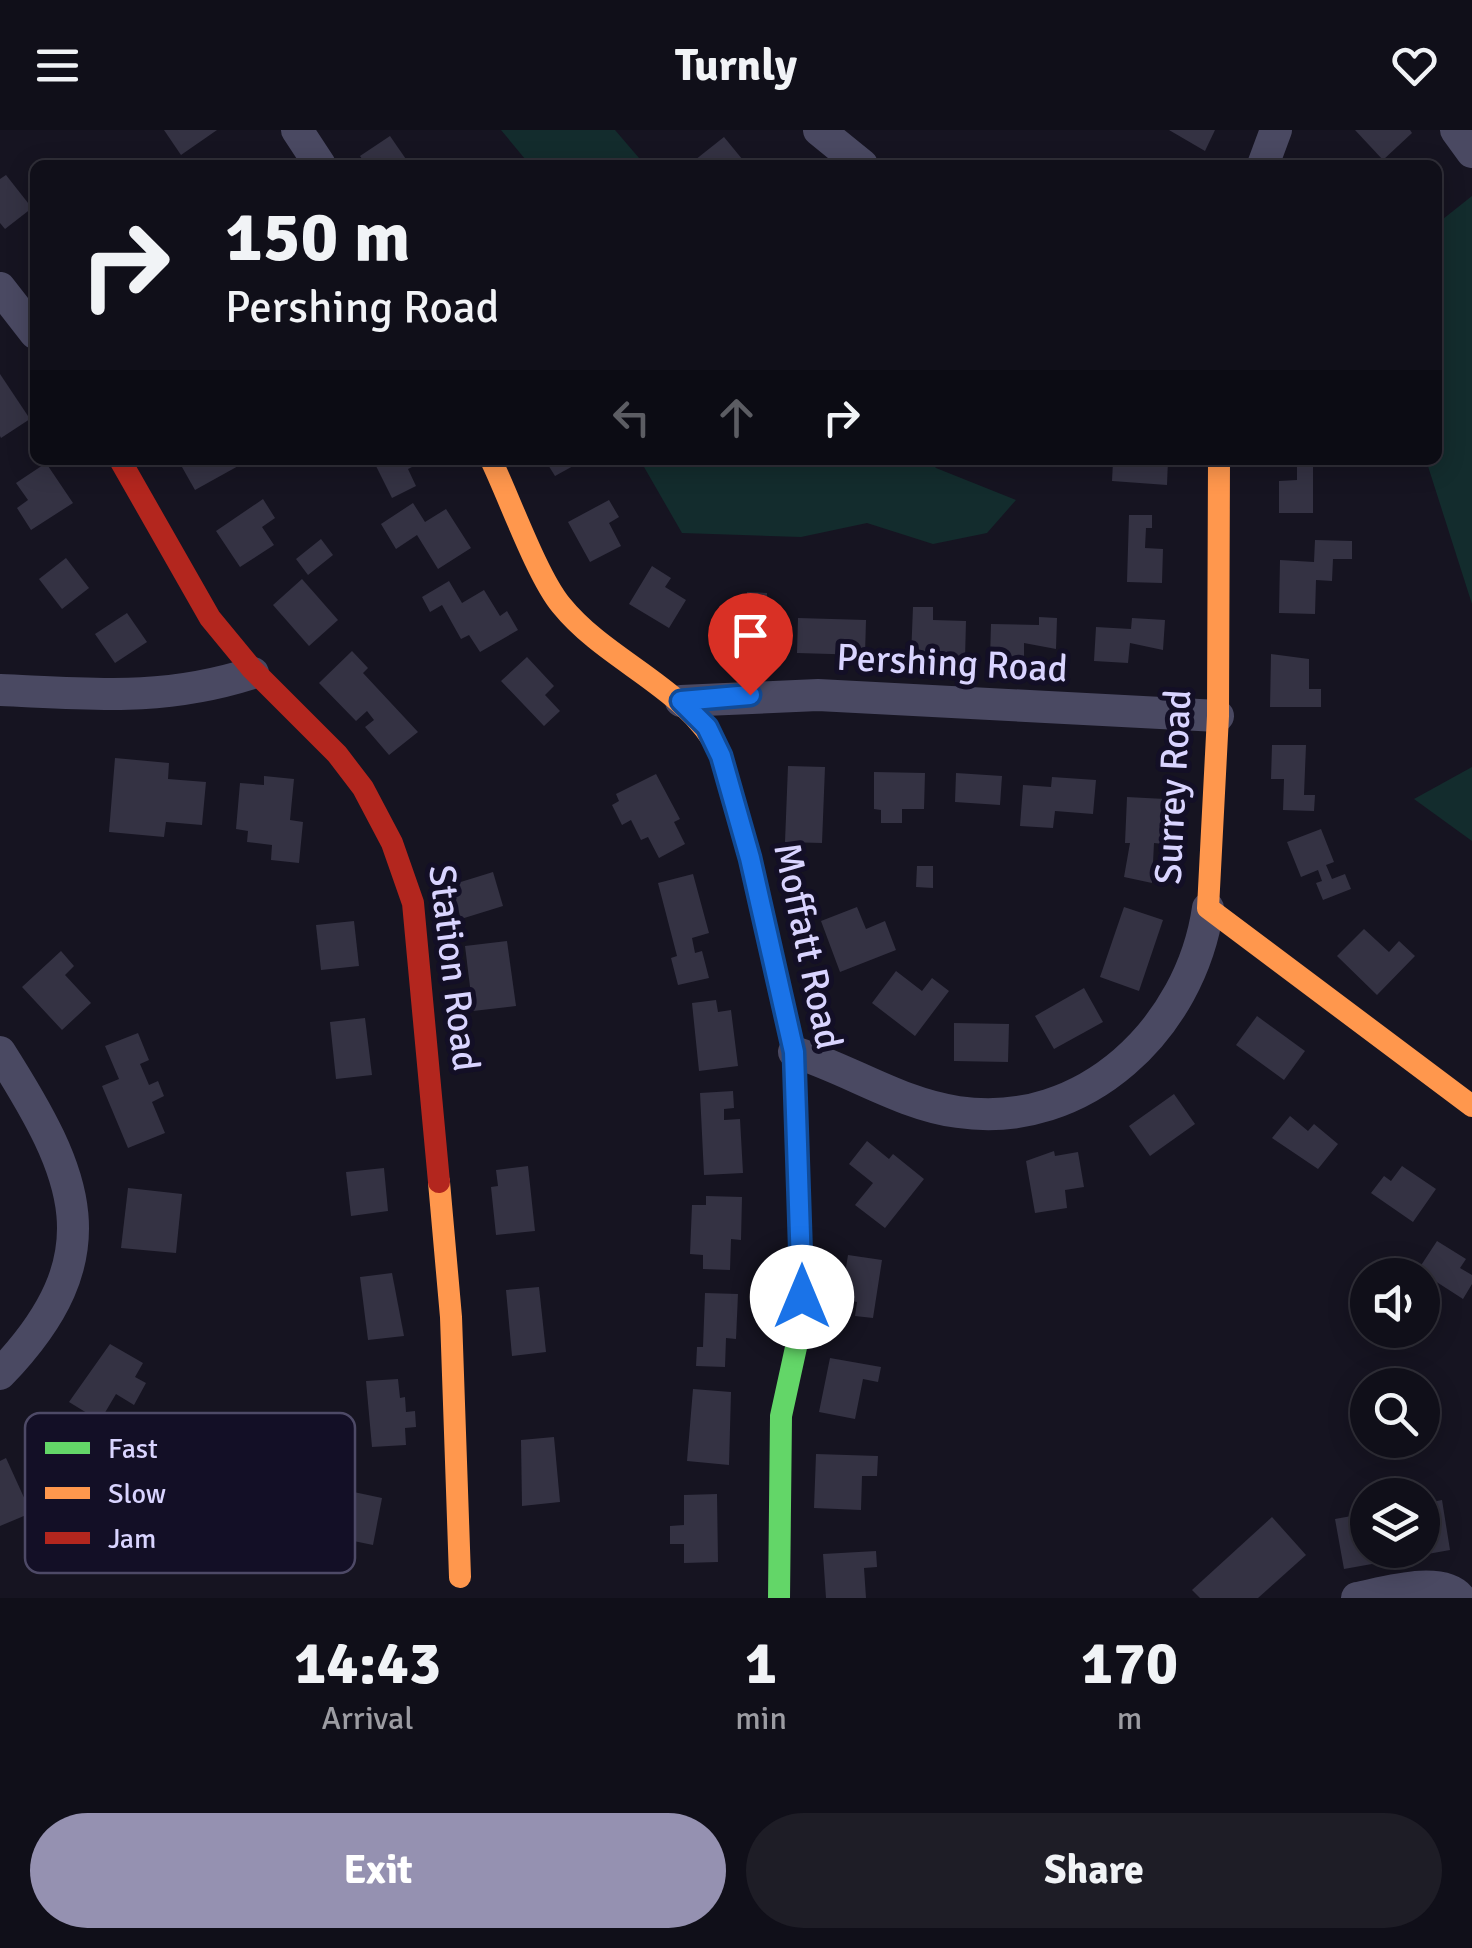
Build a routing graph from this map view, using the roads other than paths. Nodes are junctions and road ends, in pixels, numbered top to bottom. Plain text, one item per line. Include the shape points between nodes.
1 (297, 130) edge
2 (819, 130) edge
3 (1276, 130) edge
4 (1456, 130) edge
5 (1472, 152) edge
6 (317, 160) edge
7 (856, 160) edge
8 (1265, 160) edge
9 (0, 288) edge
10 (30, 327) edge
11 (123, 465) edge
12 (492, 465) edge
13 (1220, 465) edge
14 (253, 673) junction
15 (0, 690) edge
16 (681, 701) junction
17 (1218, 716) junction
18 (1208, 908) junction
19 (0, 1052) edge
20 (794, 1052) junction
21 (1472, 1106) edge
22 (0, 1374) edge
23 (460, 1577) dead end
24 (780, 1598) edge
25 (1357, 1598) edge
26 (1460, 1598) edge

1 - 6 street
2 - 7 street
3 - 8 street
4 - 5 street
9 - 10 street
11 - 14 street, Station Road via 195,592
12 - 16 street, Moffatt Road via 558,602 596,642
13 - 17 street, Surrey Road
14 - 15 street via 159,695
14 - 23 street, Station Road via 335,752 374,802 399,852 413,903 451,1318
16 - 17 street, Pershing Road via 818,696
16 - 20 street, Moffatt Road via 707,727 721,756
17 - 18 street, Surrey Road
18 - 20 street via 1195,963 1172,1011 1109,1074 1041,1109 1002,1115 939,1108
18 - 21 street, Surrey Road
19 - 22 street via 62,1157 72,1193 72,1245 45,1318
20 - 24 street, Moffatt Road via 802,1320 781,1416
25 - 26 street via 1446,1588

